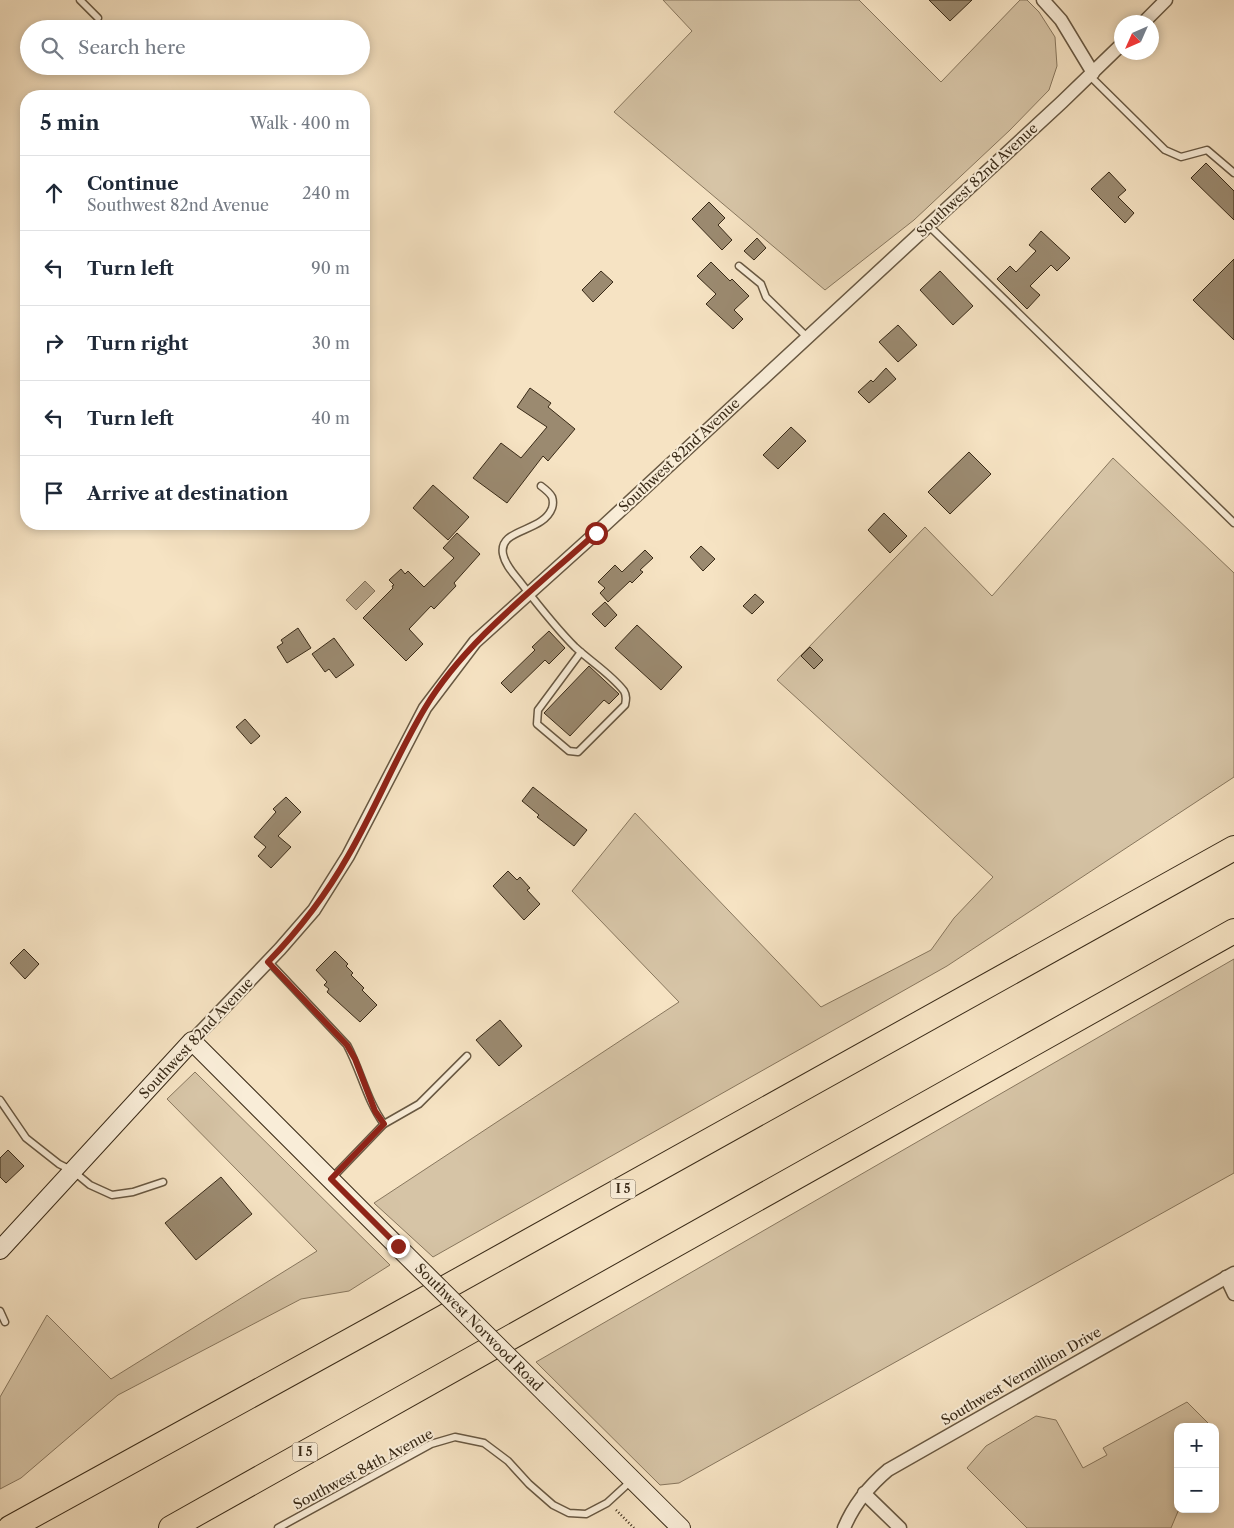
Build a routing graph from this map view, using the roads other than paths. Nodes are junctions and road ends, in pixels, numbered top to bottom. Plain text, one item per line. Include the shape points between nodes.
1 (80, 0) edge
2 (1043, 0) edge
3 (1166, 0) edge
4 (1151, 15) edge
5 (98, 18) dead end
6 (1114, 52) edge
7 (1091, 74) junction
8 (1234, 173) edge
9 (928, 225) junction
10 (739, 266) dead end
11 (807, 337) junction
12 (542, 486) dead end
13 (1234, 523) edge
14 (529, 593) junction
15 (581, 652) junction
16 (1234, 848) edge
17 (1234, 931) edge
18 (268, 962) junction
19 (192, 1041) junction
20 (467, 1056) dead end
21 (0, 1100) edge
22 (384, 1124) junction
23 (73, 1171) junction
24 (331, 1179) junction
25 (163, 1182) dead end
26 (0, 1250) edge
27 (1230, 1275) edge
28 (1234, 1294) edge
29 (0, 1311) edge
30 (5, 1322) dead end
31 (632, 1479) junction
32 (864, 1493) junction
33 (10, 1528) edge
34 (171, 1528) edge
35 (278, 1528) edge
36 (681, 1528) edge
37 (844, 1528) edge
38 (900, 1528) edge

1 - 5 lane
2 - 7 street via 1061,20
3 - 4 street
6 - 7 street, Southwest 82nd Avenue
7 - 8 lane via 1165,150 1181,157 1207,150
7 - 9 street, Southwest 82nd Avenue
9 - 11 street, Southwest 82nd Avenue
9 - 13 lane
10 - 11 lane via 761,284 766,298
11 - 14 street, Southwest 82nd Avenue
12 - 14 lane via 552,497 549,515 536,526 509,537 502,552
14 - 15 lane
14 - 18 street, Southwest 82nd Avenue via 475,642 425,708 348,856 314,910
15 - 15 lane via 625,692 627,698 625,705 575,752 569,751 537,724 536,718 538,710
16 - 33 highway, I 5
17 - 34 highway, I 5
18 - 19 street, Southwest 82nd Avenue
18 - 22 lane via 347,1045 375,1111
19 - 23 street, Southwest 82nd Avenue
19 - 24 street, Southwest Norwood Road
20 - 22 lane via 419,1104
21 - 23 lane via 26,1138
22 - 24 lane
23 - 25 lane via 90,1185 112,1195
23 - 26 street, Southwest 82nd Avenue
24 - 31 street, Southwest Norwood Road, bridge
27 - 28 street
27 - 32 street, Southwest Vermillion Drive via 904,1459
29 - 30 lane
31 - 35 lane, Southwest 84th Avenue via 607,1502 586,1514 569,1513 553,1505 484,1442 455,1437 430,1444
31 - 36 street, Southwest Norwood Road
32 - 37 street, Southwest Vermillion Drive
32 - 38 street

